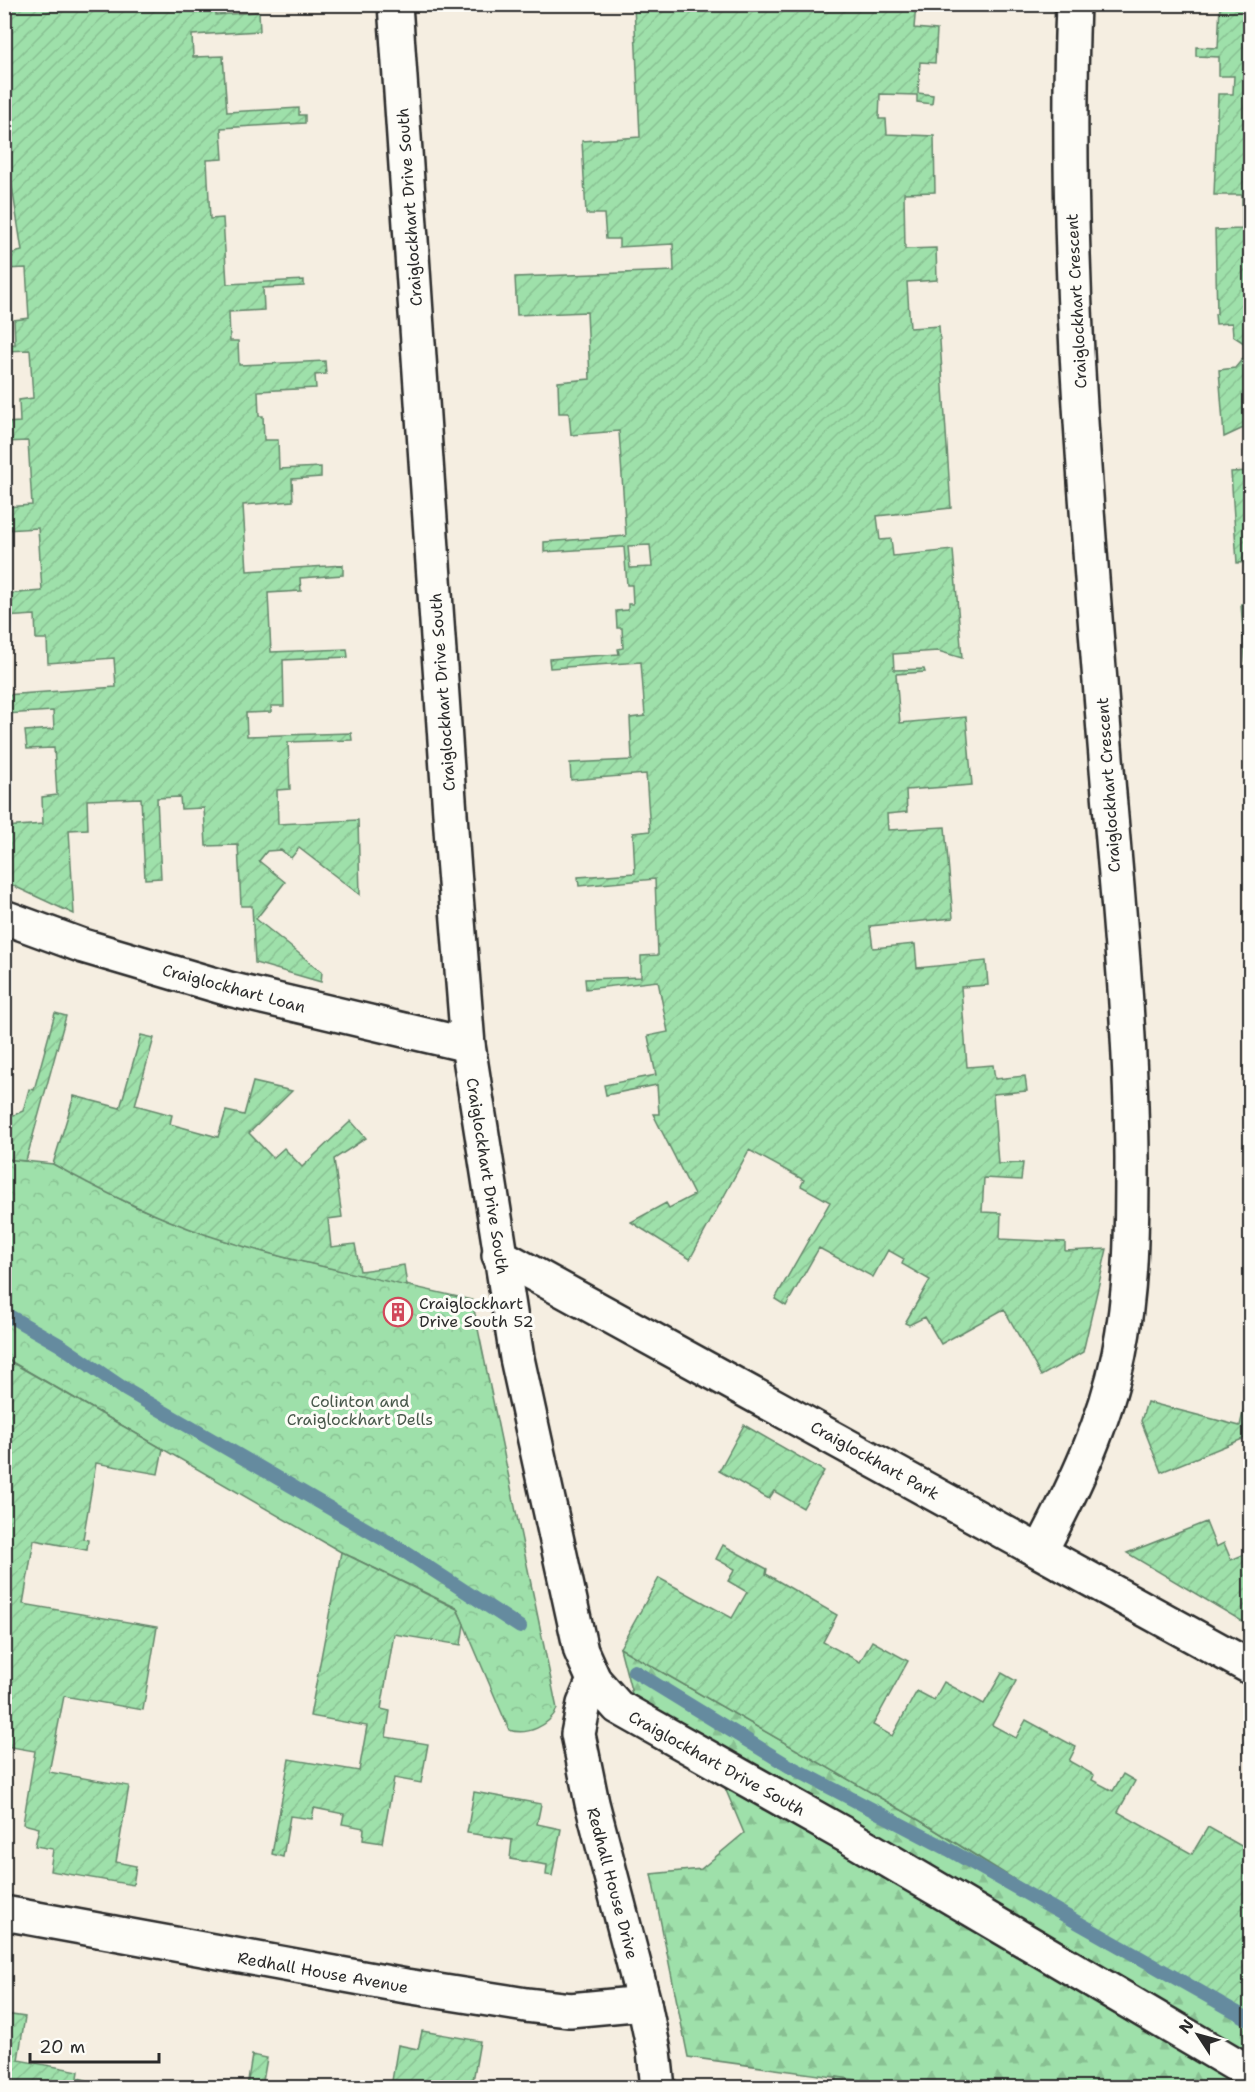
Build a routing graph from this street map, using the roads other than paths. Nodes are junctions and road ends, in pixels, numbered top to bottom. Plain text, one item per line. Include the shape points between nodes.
1 (395, 4) edge
2 (1073, 4) edge
3 (4, 917) edge
4 (468, 1046) junction
5 (500, 1255) junction
6 (1041, 1550) junction
7 (1251, 1667) edge
8 (594, 1680) junction
9 (4, 1913) edge
10 (644, 2002) junction
11 (1251, 2073) edge
12 (657, 2088) edge

1 - 4 street, Craiglockhart Drive South
2 - 6 street, Craiglockhart Crescent via 1070,177 1076,337 1131,1083 1131,1281 1119,1358 1100,1421 1075,1484
3 - 4 street, Craiglockhart Loan via 83,946 228,989
4 - 5 street, Craiglockhart Drive South
5 - 6 street, Craiglockhart Park
5 - 8 street, Craiglockhart Drive South via 517,1358 580,1652
6 - 7 street, Craiglockhart Park
8 - 10 street, Redhall House Drive via 584,1704 579,1734 592,1803
8 - 11 street, Craiglockhart Drive South via 618,1707 849,1837
9 - 10 street, Redhall House Avenue via 538,2006 570,2010
10 - 12 street, Redhall House Drive

